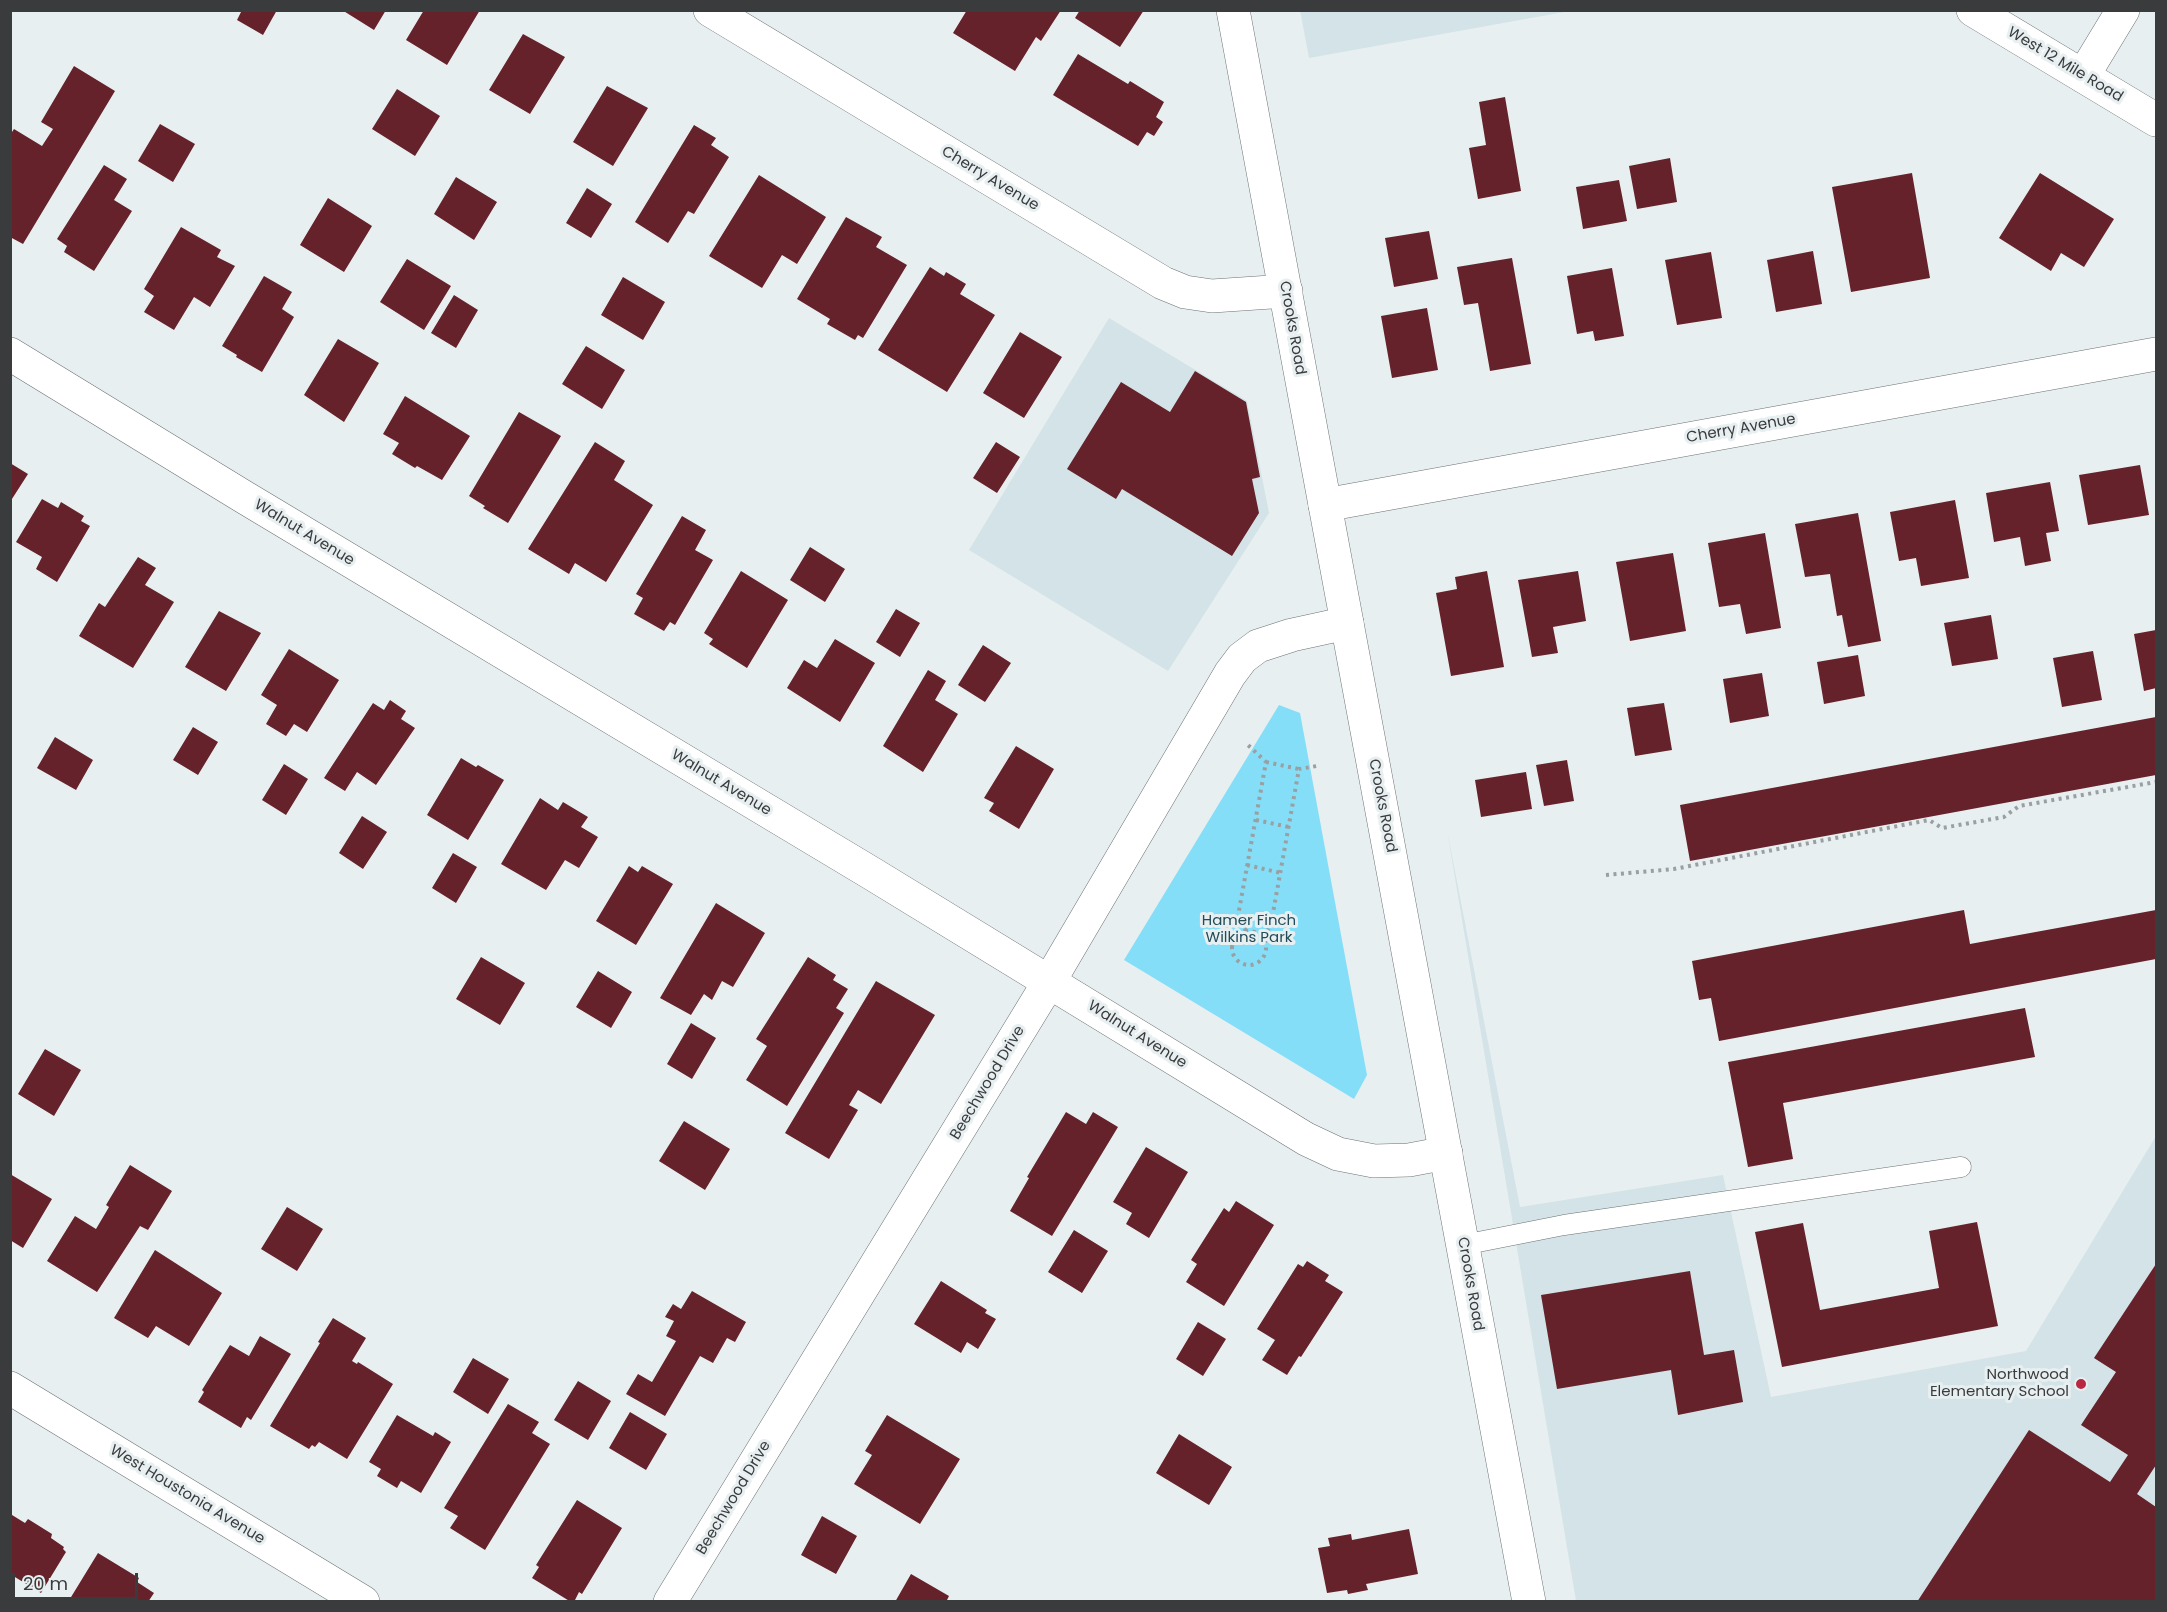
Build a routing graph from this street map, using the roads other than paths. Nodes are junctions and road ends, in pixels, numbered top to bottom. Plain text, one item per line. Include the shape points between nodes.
1 (710, 10) edge
2 (1233, 10) edge
3 (1973, 10) edge
4 (2124, 10) edge
5 (2083, 76) junction
6 (2157, 120) edge
7 (1286, 291) junction
8 (10, 354) edge
9 (2157, 354) edge
10 (1325, 505) junction
11 (1347, 623) junction
12 (1049, 982) junction
13 (1446, 1153) junction
14 (1961, 1167) dead end
15 (1463, 1245) junction
16 (10, 1388) edge
17 (363, 1602) edge
18 (670, 1602) edge
19 (1528, 1602) edge

1 - 7 street, Cherry Avenue via 1163,283 1185,292 1212,296
2 - 7 street, Crooks Road
3 - 5 street, West 12 Mile Road
4 - 5 street
5 - 6 street, West 12 Mile Road
7 - 10 street, Crooks Road
8 - 12 street, Walnut Avenue
9 - 10 street, Cherry Avenue
10 - 11 street, Crooks Road
11 - 12 street, Beechwood Drive via 1275,639 1242,658
11 - 13 street, Crooks Road
12 - 13 street, Walnut Avenue via 1338,1154 1389,1161
12 - 18 street, Beechwood Drive
13 - 15 street, Crooks Road
14 - 15 lane via 1564,1225
15 - 19 street, Crooks Road
16 - 17 street, West Houstonia Avenue

